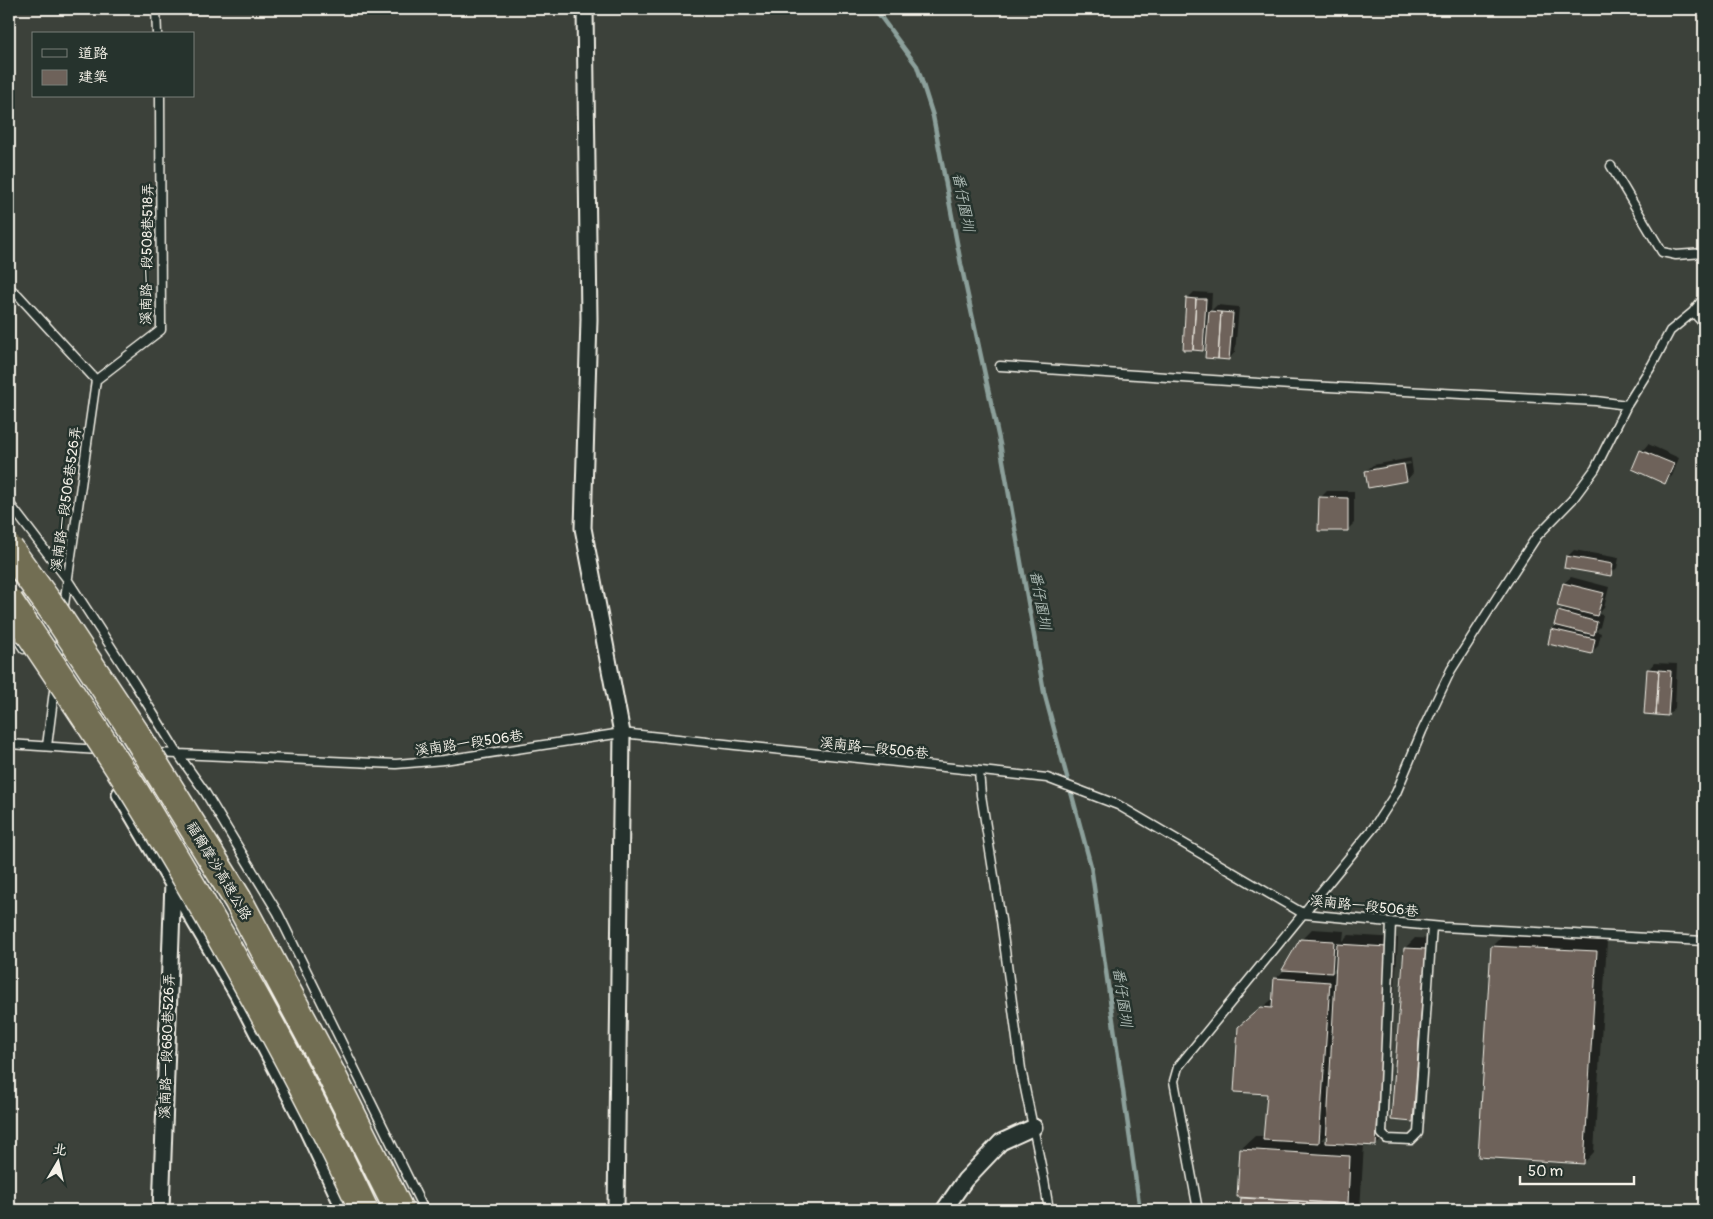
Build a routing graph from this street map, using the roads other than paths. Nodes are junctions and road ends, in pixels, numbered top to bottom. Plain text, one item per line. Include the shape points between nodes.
1 (156, 9) edge
2 (585, 9) edge
3 (157, 32) edge
4 (160, 98) edge
5 (1611, 166) dead end
6 (1704, 253) edge
7 (9, 288) edge
8 (1704, 298) edge
9 (1693, 312) junction
10 (1704, 324) edge
11 (1000, 366) dead end
12 (96, 380) junction
13 (1626, 405) junction
14 (9, 503) edge
15 (9, 549) edge
16 (67, 580) junction
17 (9, 602) edge
18 (9, 627) edge
19 (31, 659) dead end
20 (48, 682) dead end
21 (54, 690) junction
22 (59, 698) dead end
23 (622, 733) junction
24 (9, 744) edge
25 (47, 746) junction
26 (91, 746) junction
27 (122, 751) dead end
28 (140, 752) dead end
29 (178, 754) junction
30 (979, 772) junction
31 (173, 882) junction
32 (1304, 914) junction
33 (1392, 922) junction
34 (1432, 926) junction
35 (1704, 941) edge
36 (1034, 1127) junction
37 (161, 1210) edge
38 (345, 1210) edge
39 (364, 1210) edge
40 (399, 1210) edge
41 (424, 1210) edge
42 (616, 1210) edge
43 (944, 1210) edge
44 (1049, 1210) edge
45 (1198, 1210) edge

1 - 3 lane
2 - 23 street via 589,319 583,528
4 - 12 lane, 溪南路一段508巷518弄 via 161,330
5 - 6 lane via 1662,252 1676,255
7 - 12 lane
8 - 9 lane
9 - 10 lane
9 - 13 lane via 1670,332
11 - 13 lane
12 - 16 lane, 溪南路一段506巷526弄
13 - 32 lane via 1595,470 1572,500 1537,536 1451,670 1396,793 1374,827
14 - 16 lane
15 - 40 highway, 福爾摩沙高速公路, bridge via 135,734 238,900
16 - 21 lane, 溪南路一段506巷526弄
16 - 29 lane
17 - 39 highway, bridge via 135,793 219,931 301,1083
18 - 19 lane
20 - 21 lane
21 - 22 lane
21 - 25 lane, 溪南路一段506巷526弄
23 - 29 lane, 溪南路一段506巷 via 444,760 396,764
23 - 30 lane, 溪南路一段506巷
23 - 42 street
24 - 25 lane
25 - 26 lane
26 - 27 lane
26 - 31 street
28 - 29 lane, 溪南路一段506巷
29 - 41 lane via 205,792 278,913
30 - 32 lane, 溪南路一段506巷 via 1047,778 1118,805
30 - 36 lane via 1021,1069
31 - 37 street, 溪南路一段680巷526弄
31 - 38 street via 238,995
32 - 33 lane, 溪南路一段506巷
32 - 45 lane via 1178,1067 1174,1081
33 - 34 lane, 溪南路一段506巷
33 - 34 lane via 1382,1134 1386,1139 1411,1140 1418,1133
34 - 35 lane, 溪南路一段506巷
36 - 43 street via 1002,1142 965,1180
36 - 44 lane

